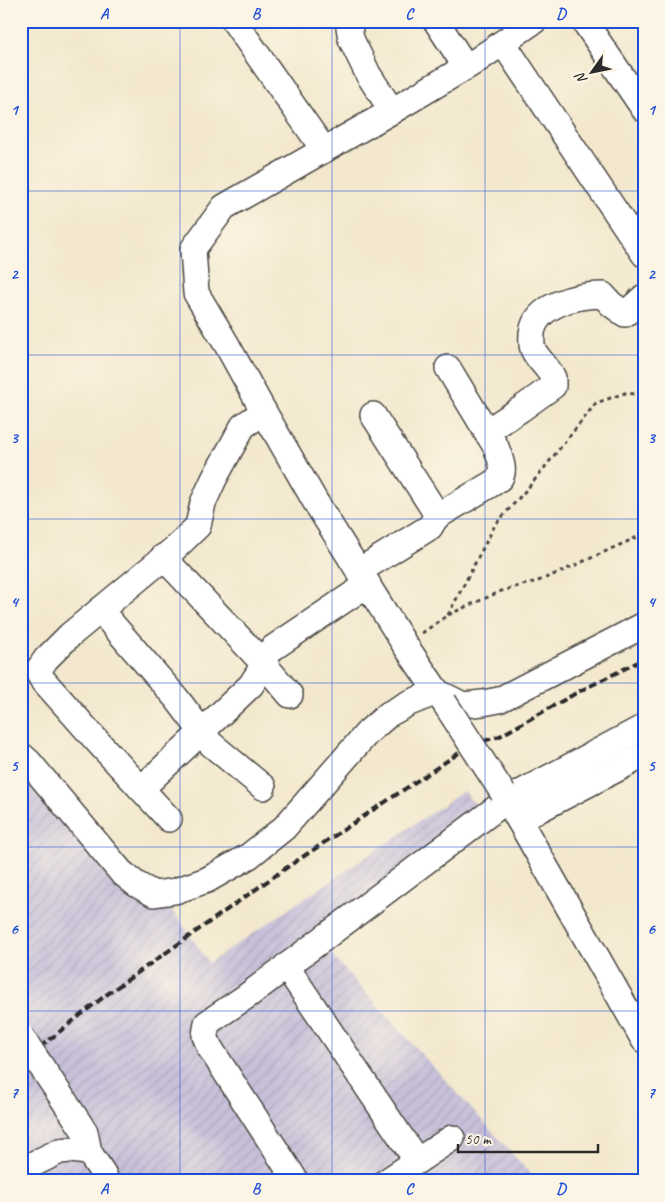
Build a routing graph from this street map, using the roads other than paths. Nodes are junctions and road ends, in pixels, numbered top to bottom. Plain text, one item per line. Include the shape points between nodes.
1 (234, 21) edge
2 (348, 21) edge
3 (436, 21) edge
4 (534, 21) edge
5 (584, 21) edge
6 (503, 43) junction
7 (466, 67) junction
8 (644, 109) edge
9 (392, 111) junction
10 (324, 150) junction
11 (644, 254) edge
12 (644, 297) edge
13 (448, 368) dead end
14 (264, 412) junction
15 (373, 415) dead end
16 (486, 432) junction
17 (436, 517) junction
18 (163, 558) junction
19 (363, 578) junction
20 (100, 610) junction
21 (644, 625) edge
22 (263, 663) junction
23 (290, 695) dead end
24 (440, 697) junction
25 (644, 726) edge
26 (202, 731) junction
27 (21, 755) edge
28 (644, 755) edge
29 (263, 787) dead end
30 (141, 789) junction
31 (510, 805) junction
32 (169, 819) dead end
33 (286, 966) junction
34 (21, 1036) edge
35 (644, 1040) edge
36 (452, 1138) dead end
37 (89, 1152) junction
38 (417, 1161) junction
39 (21, 1170) edge
40 (106, 1181) edge
41 (296, 1181) edge
42 (387, 1181) edge

1 - 10 street
2 - 9 street via 351,39 368,74
3 - 7 street
4 - 6 street
5 - 8 street
6 - 7 street
6 - 11 street
7 - 9 street
9 - 10 street
10 - 14 street via 224,207 193,249 196,293
12 - 16 street via 625,314 603,296 593,295 559,303 541,314 534,325 532,348 553,378 553,386
13 - 16 street
14 - 18 street via 242,426 203,503 198,526
14 - 19 street
15 - 17 street
16 - 17 street via 501,462 501,477
17 - 19 street via 430,526
18 - 20 street
18 - 22 street
19 - 22 street via 273,648
19 - 24 street
20 - 26 street
20 - 30 street via 46,659 39,669 40,674
21 - 24 street via 500,700 463,705
22 - 23 street
22 - 26 street via 251,685
24 - 27 street via 409,703 389,714 368,732 284,828 249,856 207,880 154,894 121,872
24 - 31 street, bridge
25 - 31 street
26 - 29 street via 211,744
26 - 30 street
28 - 31 street
30 - 32 street
31 - 33 street
31 - 35 street
33 - 38 street
33 - 41 street via 207,1023 205,1036
34 - 37 street, bridge via 85,1132
36 - 38 street
37 - 39 street via 60,1151
37 - 40 street
38 - 42 street

